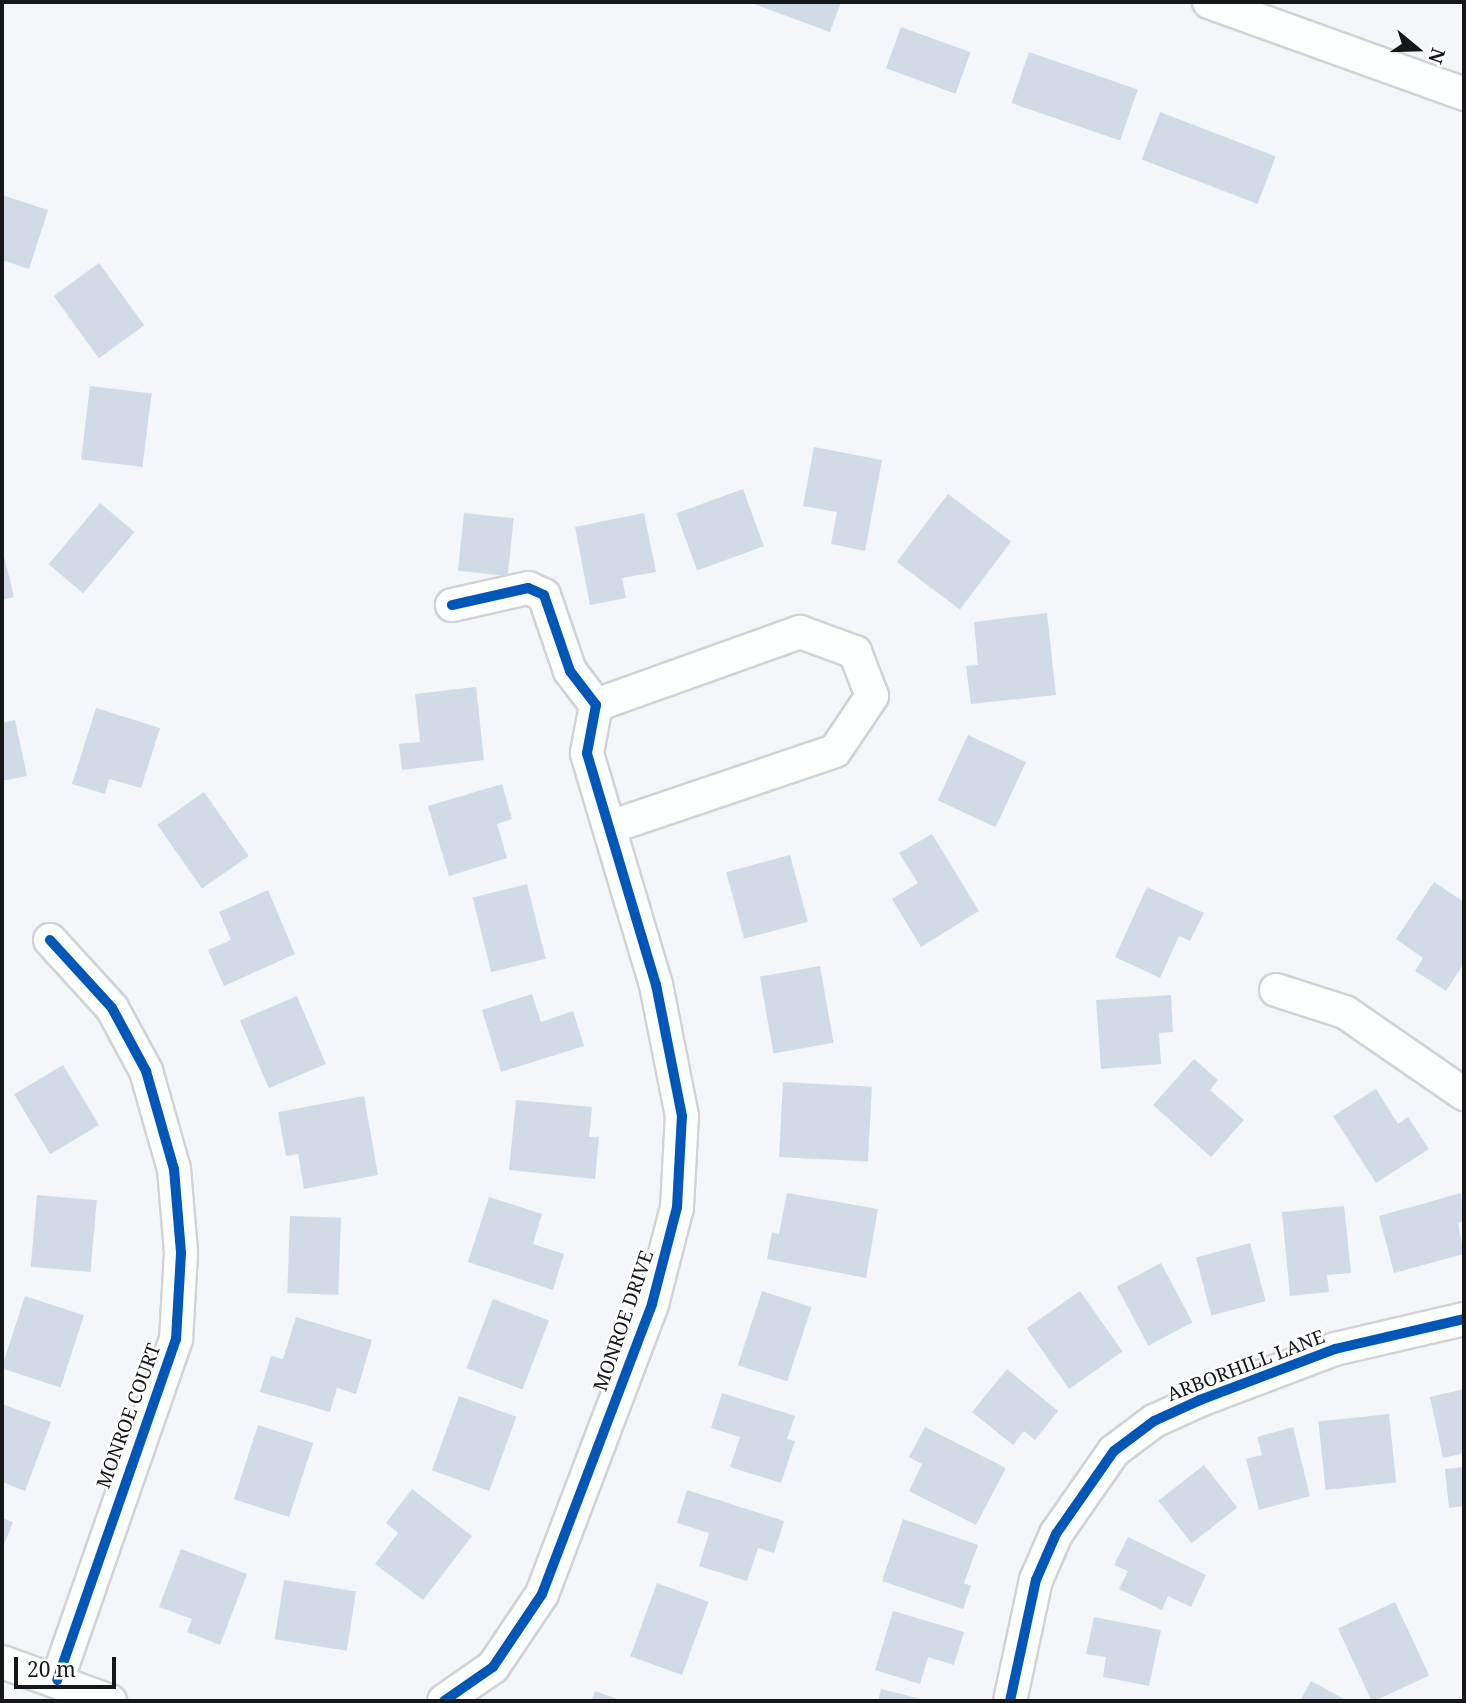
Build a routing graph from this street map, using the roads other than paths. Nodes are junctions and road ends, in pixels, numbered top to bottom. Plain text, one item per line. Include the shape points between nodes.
1 (1209, 2) edge
2 (1464, 94) edge
3 (452, 606) dead end
4 (596, 705) junction
5 (610, 827) junction
6 (50, 940) dead end
7 (1276, 990) dead end
8 (1464, 1094) edge
9 (1464, 1319) edge
10 (2, 1662) edge
11 (57, 1680) junction
12 (110, 1701) edge
13 (444, 1701) edge
14 (1010, 1701) edge

1 - 2 street
3 - 4 street via 528,588 544,595 570,671
4 - 5 street, MONROE DRIVE via 587,753
4 - 5 street via 800,632 855,652 872,696 835,751
5 - 13 street, MONROE DRIVE via 656,985 682,1116 677,1207 652,1304 542,1594 493,1667
6 - 11 street, MONROE COURT via 112,1008 146,1071 174,1170 181,1253 176,1339
7 - 8 street via 1345,1012
9 - 14 street, ARBORHILL LANE via 1335,1349 1154,1421 1114,1451 1056,1534 1036,1580
10 - 11 street
11 - 12 street

